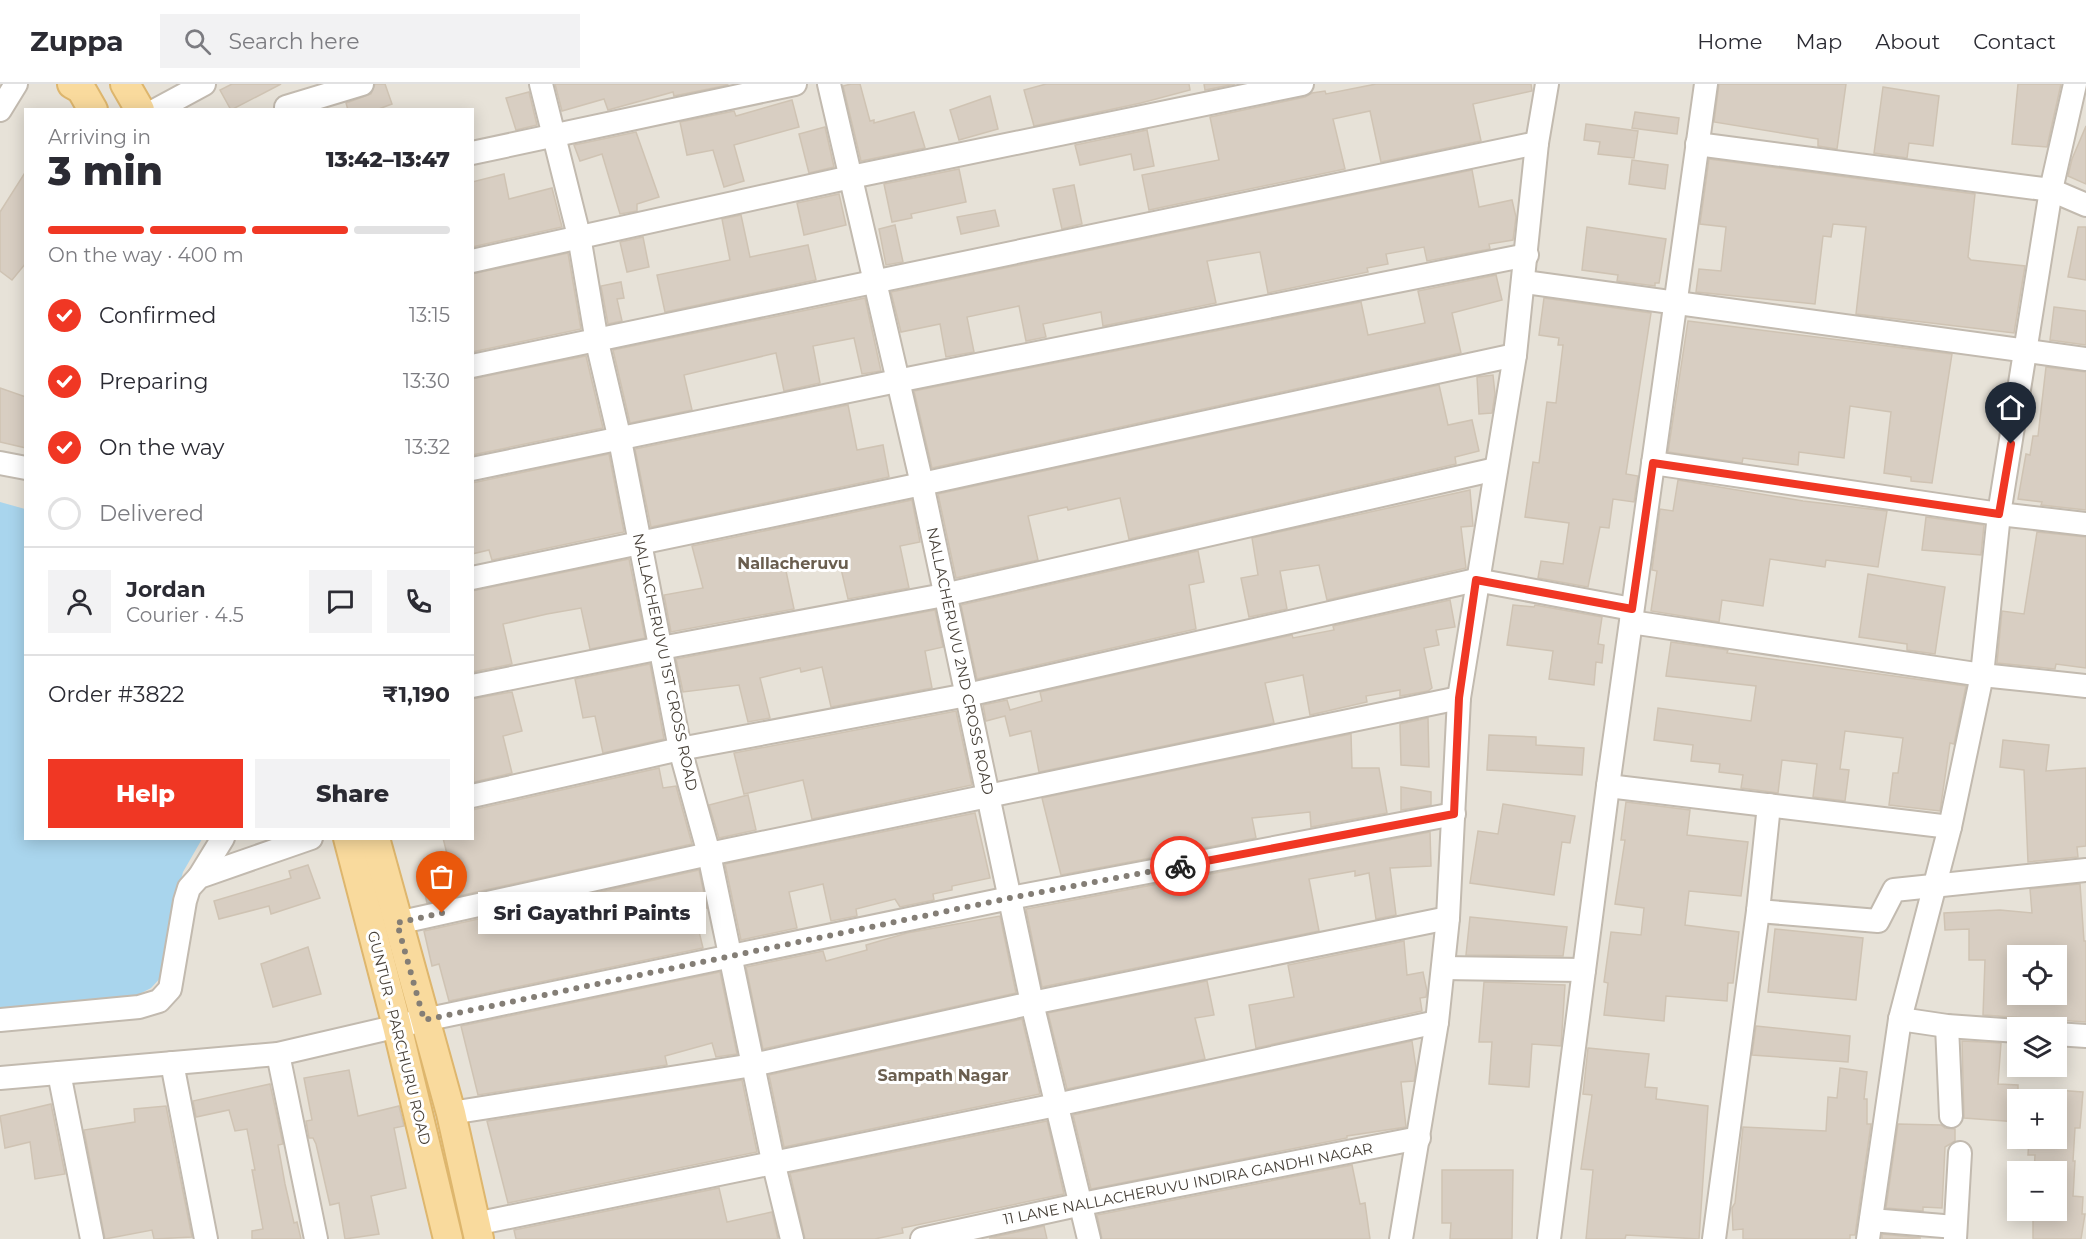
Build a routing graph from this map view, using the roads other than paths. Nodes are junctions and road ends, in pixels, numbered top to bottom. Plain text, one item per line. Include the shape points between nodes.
1 (16, 84) edge
2 (125, 84) edge
3 (204, 84) edge
4 (362, 84) edge
5 (541, 84) edge
6 (795, 84) edge
7 (829, 84) edge
8 (1302, 84) edge
9 (1547, 84) edge
10 (1706, 84) edge
11 (2078, 96) edge
12 (139, 108) edge
13 (160, 108) edge
14 (286, 108) edge
15 (0, 110) edge
16 (554, 137) junction
17 (1537, 143) junction
18 (1697, 144) junction
19 (474, 153) edge
20 (851, 177) junction
21 (2051, 190) junction
22 (2086, 205) edge
23 (579, 236) junction
24 (1527, 255) junction
25 (474, 261) edge
26 (877, 282) junction
27 (1524, 282) junction
28 (1675, 305) junction
29 (597, 342) junction
30 (2025, 351) junction
31 (1515, 355) junction
32 (2086, 359) edge
33 (474, 366) edge
34 (897, 381) junction
35 (620, 440) junction
36 (0, 463) edge
37 (1653, 463) junction
38 (24, 468) edge
39 (474, 469) edge
40 (1496, 469) junction
41 (922, 484) junction
42 (1999, 514) junction
43 (2086, 524) edge
44 (638, 543) junction
45 (474, 578) edge
46 (1476, 580) junction
47 (945, 596) junction
48 (1632, 616) junction
49 (661, 648) junction
50 (1982, 675) junction
51 (474, 686) edge
52 (2086, 686) edge
53 (967, 694) junction
54 (1459, 698) junction
55 (680, 748) junction
56 (1608, 786) junction
57 (474, 796) edge
58 (988, 796) junction
59 (1769, 805) junction
60 (1454, 814) junction
61 (1950, 827) junction
62 (222, 840) edge
63 (305, 840) edge
64 (349, 840) edge
65 (376, 840) edge
66 (710, 854) junction
67 (2086, 870) edge
68 (199, 877) junction
69 (1935, 884) junction
70 (1010, 898) junction
71 (1758, 911) junction
72 (1448, 918) junction
73 (397, 923) junction
74 (731, 955) junction
75 (1443, 968) junction
76 (1584, 969) junction
77 (1032, 1003) junction
78 (1900, 1019) junction
79 (0, 1020) edge
80 (1437, 1022) junction
81 (411, 1023) junction
82 (1947, 1026) junction
83 (2007, 1030) edge
84 (2067, 1035) edge
85 (2086, 1036) edge
86 (278, 1054) junction
87 (172, 1063) junction
88 (753, 1065) junction
89 (59, 1073) junction
90 (0, 1078) edge
91 (1056, 1105) junction
92 (451, 1113) junction
93 (1951, 1116) dead end
94 (1419, 1138) junction
95 (1960, 1153) dead end
96 (773, 1161) junction
97 (1082, 1204) junction
98 (1870, 1230) edge
99 (477, 1232) edge
100 (1955, 1233) edge
101 (92, 1239) edge
102 (206, 1239) edge
103 (316, 1239) edge
104 (448, 1239) edge
105 (792, 1239) edge
106 (922, 1239) edge
107 (1089, 1239) edge
108 (1401, 1239) edge
109 (1549, 1239) edge
110 (1714, 1239) edge

1 - 15 street
2 - 12 main road
3 - 13 street
4 - 14 street
5 - 16 street, NALLACHERUVU 1ST CROSS ROAD
6 - 16 street
7 - 20 street, NALLACHERUVU 2ND CROSS ROAD
8 - 20 street
9 - 17 street
10 - 18 street
11 - 21 street
16 - 19 street
16 - 23 street, NALLACHERUVU 1ST CROSS ROAD
17 - 24 street
17 - 26 street
18 - 21 street
18 - 28 street
20 - 23 street
20 - 26 street, NALLACHERUVU 2ND CROSS ROAD
21 - 22 street
21 - 30 street
23 - 25 street
23 - 29 street, NALLACHERUVU 1ST CROSS ROAD
24 - 27 street
24 - 34 street
26 - 29 street
26 - 34 street, NALLACHERUVU 2ND CROSS ROAD
27 - 28 street
27 - 31 street
28 - 30 street
28 - 37 street
29 - 33 street
29 - 35 street, NALLACHERUVU 1ST CROSS ROAD
30 - 32 street
30 - 42 street
31 - 40 street
31 - 41 street
34 - 35 street
34 - 41 street, NALLACHERUVU 2ND CROSS ROAD
35 - 39 street
35 - 44 street, NALLACHERUVU 1ST CROSS ROAD
36 - 38 street
37 - 42 street
37 - 48 street
40 - 46 street
40 - 47 street
41 - 44 street
41 - 47 street, NALLACHERUVU 2ND CROSS ROAD
42 - 43 street
42 - 50 street
44 - 45 street
44 - 49 street, NALLACHERUVU 1ST CROSS ROAD
46 - 48 street
46 - 53 street
46 - 54 street
47 - 49 street
47 - 53 street, NALLACHERUVU 2ND CROSS ROAD
48 - 50 street
48 - 56 street
49 - 51 street
49 - 55 street, NALLACHERUVU 1ST CROSS ROAD
50 - 52 street
50 - 61 street
53 - 55 street
53 - 58 street, NALLACHERUVU 2ND CROSS ROAD
54 - 58 street
54 - 60 street
55 - 57 street
55 - 66 street, NALLACHERUVU 1ST CROSS ROAD
56 - 59 street
56 - 76 street
58 - 66 street
58 - 70 street, NALLACHERUVU 2ND CROSS ROAD
59 - 61 street
59 - 71 street
60 - 70 street
60 - 72 street
61 - 69 street
62 - 68 street
63 - 68 street
64 - 81 main road, GUNTUR - PARCHURU ROAD
65 - 73 main road, GUNTUR - PARCHURU ROAD
66 - 73 street
66 - 74 street, NALLACHERUVU 1ST CROSS ROAD
67 - 69 street
68 - 79 street via 189,888 185,901 170,989 159,1001 139,1007
69 - 71 street via 1894,890 1878,921
69 - 78 street
70 - 74 street
70 - 77 street, NALLACHERUVU 2ND CROSS ROAD
71 - 110 street
72 - 75 street
72 - 77 street
73 - 81 main road, GUNTUR - PARCHURU ROAD
74 - 81 street
74 - 88 street, NALLACHERUVU 1ST CROSS ROAD
75 - 76 street
75 - 80 street
76 - 109 street
77 - 88 street
77 - 91 street, NALLACHERUVU 2ND CROSS ROAD
78 - 82 street
78 - 98 street
80 - 91 street
80 - 94 street
81 - 86 street
81 - 92 main road, GUNTUR - PARCHURU ROAD
81 - 104 main road, GUNTUR - PARCHURU ROAD
82 - 83 street
82 - 93 street
84 - 85 street
86 - 87 street
86 - 103 street
87 - 89 street
87 - 102 street
88 - 92 street
88 - 96 street, NALLACHERUVU 1ST CROSS ROAD
89 - 90 street
89 - 101 street
91 - 96 street
91 - 97 street, NALLACHERUVU 2ND CROSS ROAD
92 - 99 main road, GUNTUR - PARCHURU ROAD
94 - 97 street, 11 LANE NALLACHERUVU INDIRA GANDHI NAGAR
94 - 108 street
95 - 100 street
96 - 99 street
96 - 105 street, NALLACHERUVU 1ST CROSS ROAD
97 - 106 street, 11 LANE NALLACHERUVU INDIRA GANDHI NAGAR
97 - 107 street, NALLACHERUVU 2ND CROSS ROAD
98 - 100 street

